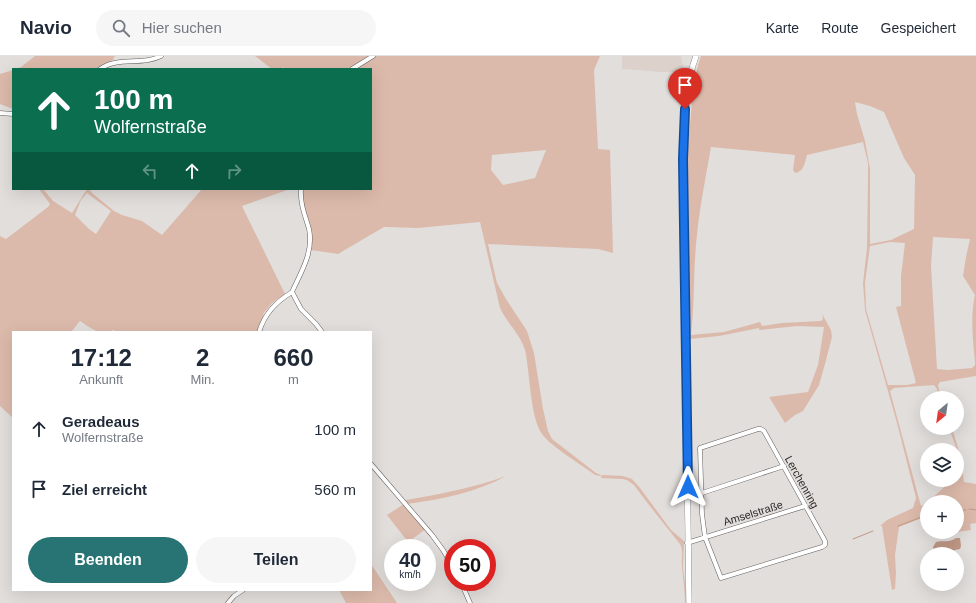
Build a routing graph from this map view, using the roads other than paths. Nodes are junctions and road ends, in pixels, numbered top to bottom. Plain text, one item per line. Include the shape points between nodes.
1 (161, 56) edge
2 (373, 56) edge
3 (696, 56) edge
4 (102, 68) edge
5 (354, 68) edge
6 (0, 113) edge
7 (12, 114) edge
8 (301, 190) edge
9 (292, 292) junction
10 (259, 331) edge
11 (321, 331) edge
12 (372, 465) edge
13 (784, 466) junction
14 (702, 493) junction
15 (806, 506) junction
16 (705, 538) junction
17 (687, 543) junction
18 (444, 552) edge
19 (242, 591) edge
20 (465, 591) edge
21 (228, 603) edge
22 (470, 603) edge
23 (689, 603) edge

1 - 4 street via 148,60 110,63
2 - 5 street
3 - 17 main road via 687,90 684,130
6 - 7 street
8 - 9 street via 310,247 305,265
9 - 10 street via 266,314
9 - 11 street via 301,309
12 - 18 street
13 - 14 street
13 - 14 street, Lerchenring via 761,429 702,447
13 - 15 street, Lerchenring
14 - 16 street, Lerchenring
15 - 16 street, Amselstraße
15 - 16 street, Lerchenring via 826,542 822,547 721,578
16 - 17 street
17 - 23 main road
19 - 21 street
20 - 22 street

